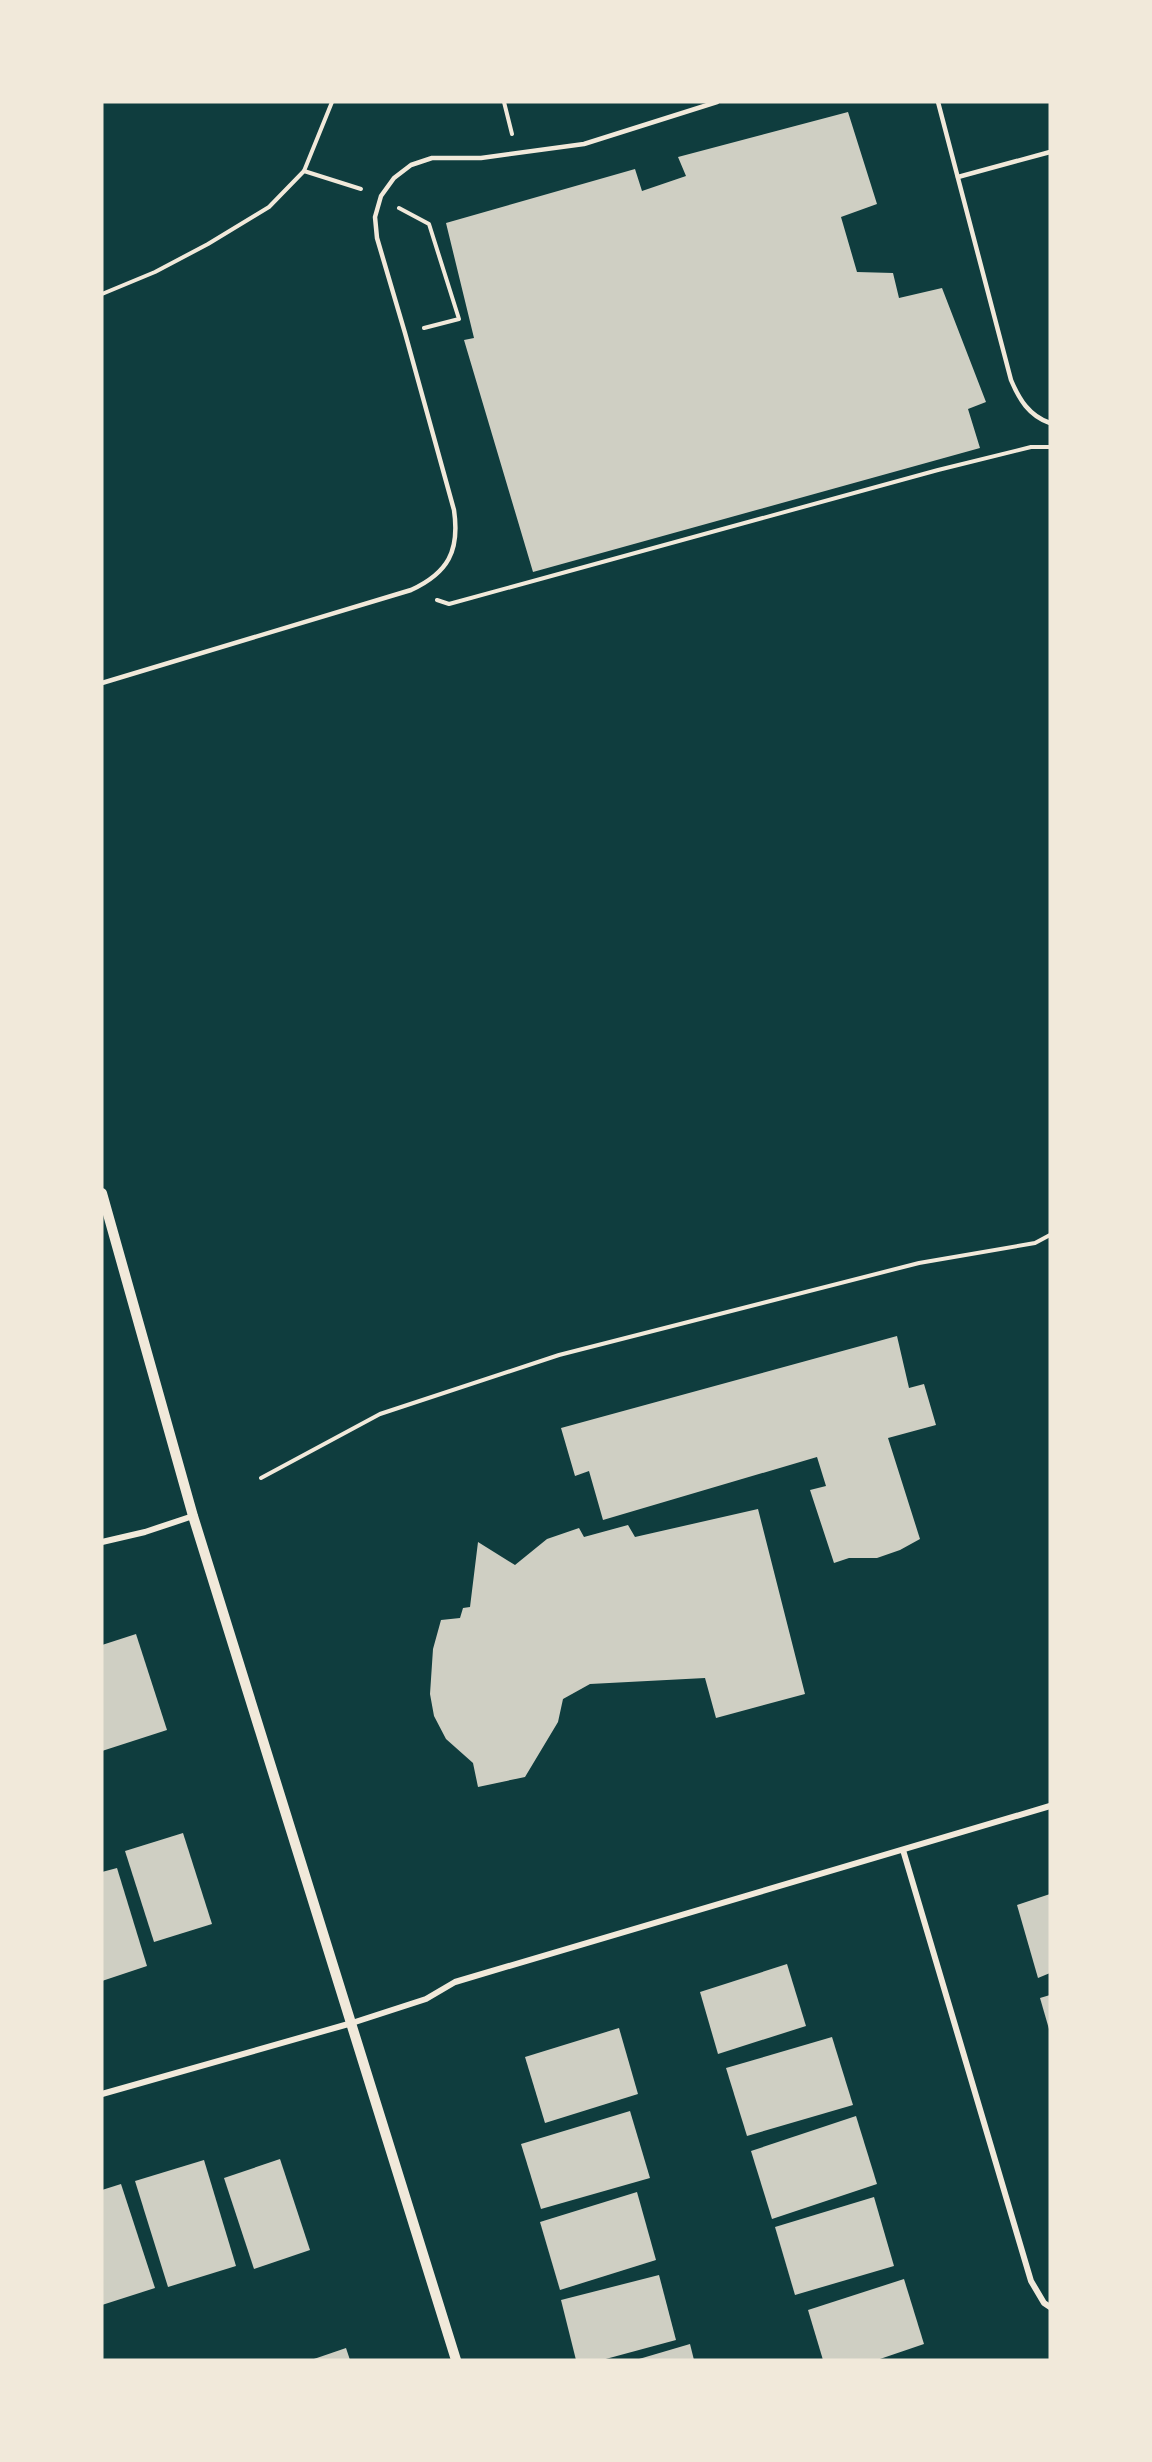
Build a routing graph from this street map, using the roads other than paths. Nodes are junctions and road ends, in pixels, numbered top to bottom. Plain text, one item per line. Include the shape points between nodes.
1 (717, 102) edge
2 (938, 102) edge
3 (1050, 152) edge
4 (958, 177) junction
5 (1050, 423) edge
6 (102, 682) edge
7 (102, 1193) edge
8 (194, 1516) junction
9 (102, 1542) edge
10 (1050, 1806) edge
11 (903, 1850) junction
12 (352, 2023) junction
13 (102, 2094) edge
14 (1050, 2307) edge
15 (456, 2360) edge

1 - 6 lane via 584,144 481,158 432,158 411,165 394,178 381,196 375,217 377,238 454,510 454,549 444,568 430,581 411,590
2 - 4 lane
3 - 4 lane
4 - 5 lane via 1011,380 1018,398 1030,412
7 - 8 street
8 - 9 street
8 - 12 street
10 - 11 street
11 - 12 street via 454,1983 426,1999
11 - 14 street via 1031,2281
12 - 13 street
12 - 15 street

